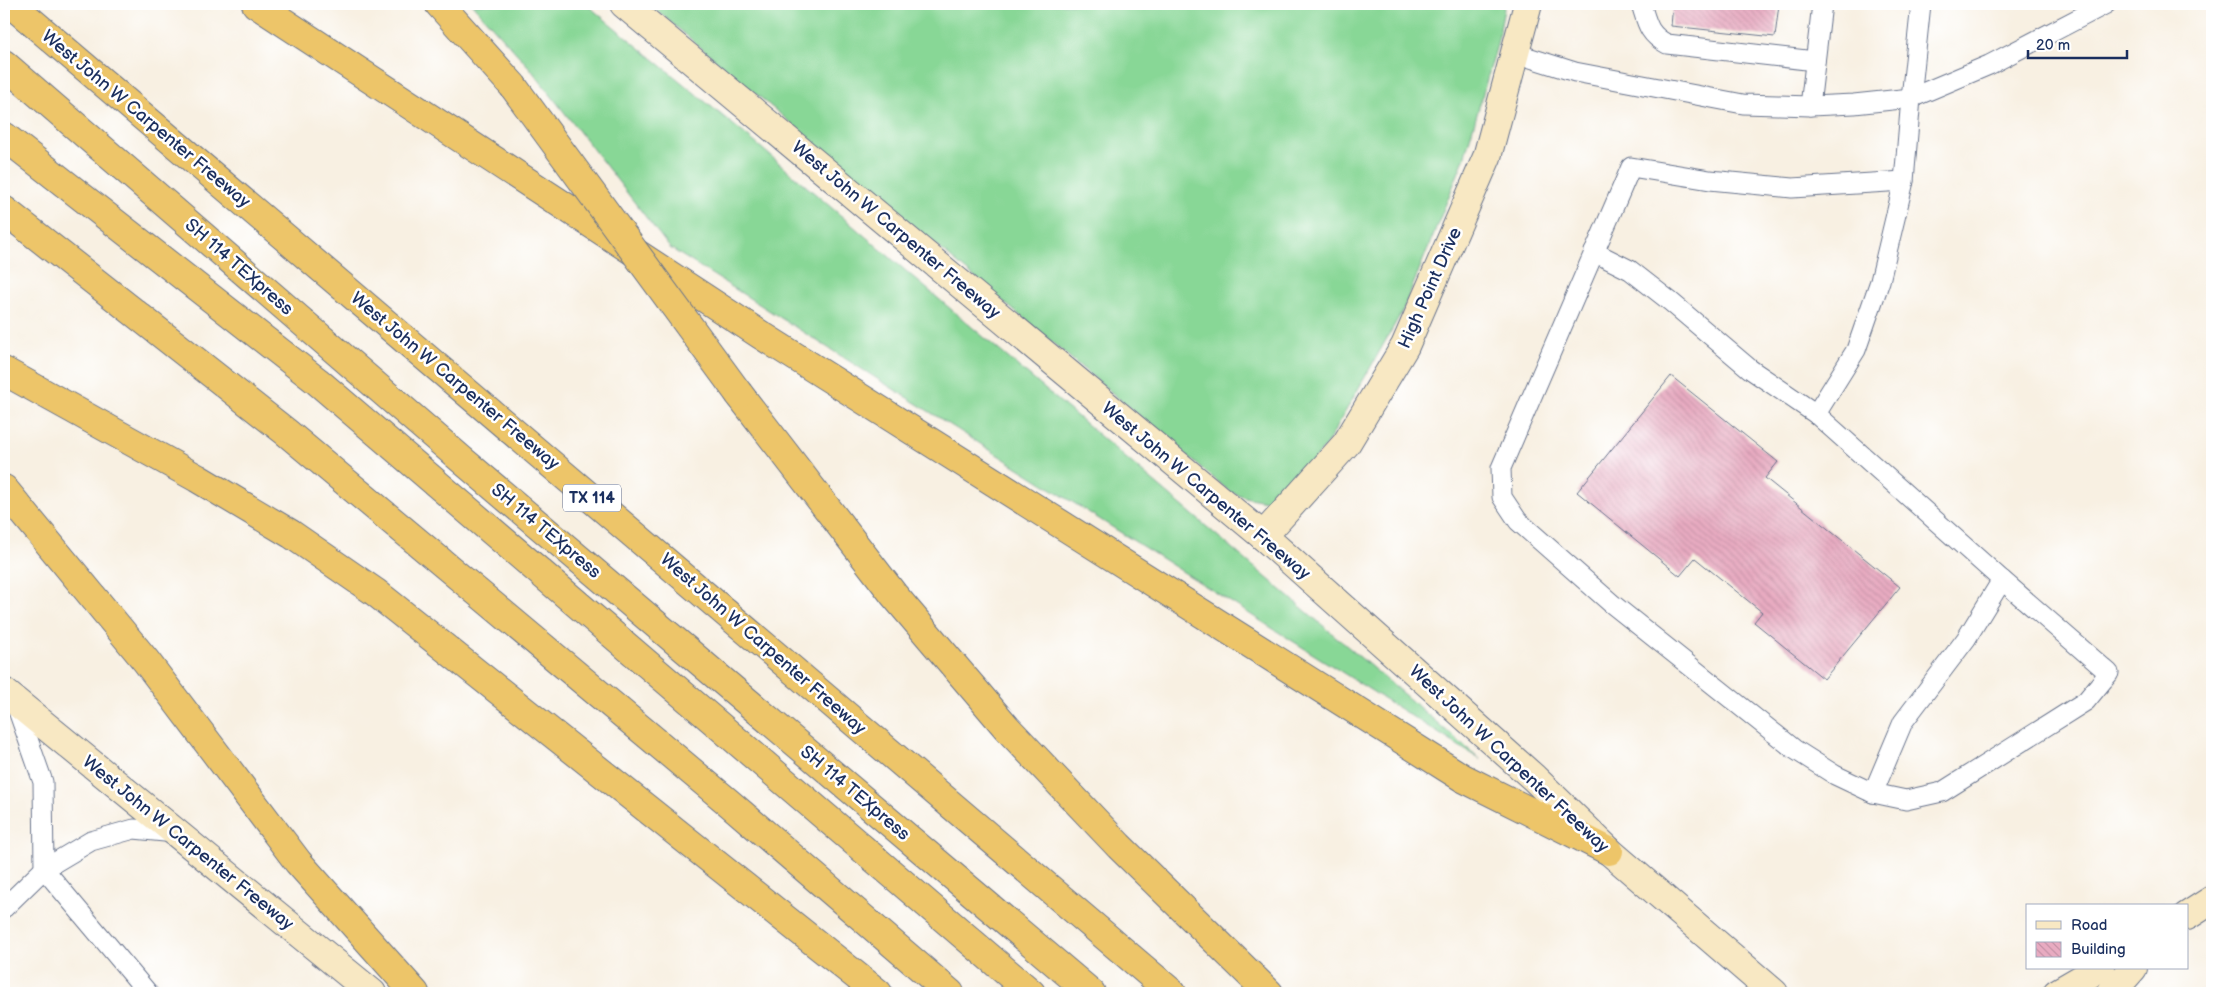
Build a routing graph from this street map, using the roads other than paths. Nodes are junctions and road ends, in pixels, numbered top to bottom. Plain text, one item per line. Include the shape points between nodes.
1 (10, 4) edge
2 (256, 4) edge
3 (439, 4) edge
4 (624, 4) edge
5 (1528, 4) edge
6 (1641, 4) edge
7 (1822, 4) edge
8 (1921, 4) edge
9 (2106, 4) edge
10 (1515, 53) junction
11 (1816, 61) junction
12 (4, 64) edge
13 (1911, 98) junction
14 (1810, 106) junction
15 (4, 136) edge
16 (1904, 181) junction
17 (4, 210) edge
18 (1594, 252) junction
19 (4, 371) edge
20 (1816, 414) junction
21 (4, 489) edge
22 (1262, 536) junction
23 (2002, 580) junction
24 (9, 697) edge
25 (1873, 793) junction
26 (175, 832) junction
27 (1609, 851) junction
28 (44, 869) junction
29 (2212, 900) edge
30 (4, 908) edge
31 (2188, 915) edge
32 (1729, 955) junction
33 (2097, 970) edge
34 (2131, 970) edge
35 (148, 993) edge
36 (372, 993) edge
37 (415, 993) edge
38 (878, 993) edge
39 (950, 993) edge
40 (1031, 993) edge
41 (1091, 993) edge
42 (1172, 993) edge
43 (1269, 993) edge
44 (1744, 993) edge
45 (1774, 993) edge
46 (2057, 993) edge
47 (2111, 993) edge

1 - 42 highway, West John W Carpenter Freeway / TX 114
2 - 27 highway via 761,335 1463,778
3 - 43 highway, bridge via 513,86 739,394 894,595 1006,728 1119,846
4 - 22 main road, West John W Carpenter Freeway
5 - 10 main road, High Point Drive
6 - 11 lane via 1655,38 1667,44
7 - 11 lane
8 - 13 lane
9 - 13 lane via 1989,65
10 - 14 lane via 1575,72 1675,92 1743,104
10 - 22 main road, High Point Drive via 1487,158 1405,346 1346,444
11 - 14 lane
12 - 41 highway, SH 114 TEXpress via 469,466
13 - 14 lane
13 - 16 lane
15 - 40 highway, SH 114 TEXpress via 317,381
16 - 18 lane via 1792,188 1710,180 1631,167
16 - 20 lane via 1880,281 1856,350
17 - 39 highway via 286,432 728,802
18 - 20 lane via 1630,270 1750,369
18 - 25 lane via 1501,468 1502,497 1518,521 1603,597 1794,749 1835,775
19 - 38 highway via 197,478 291,534 375,592
20 - 23 lane
21 - 37 highway via 146,661 298,862
22 - 27 main road, West John W Carpenter Freeway via 1534,778
23 - 25 lane via 1966,639 1903,722
23 - 25 lane via 2109,673 2086,701 1942,792 1906,800
24 - 26 main road, West John W Carpenter Freeway
24 - 28 lane via 43,782
26 - 28 lane via 134,829 92,840
26 - 36 main road, West John W Carpenter Freeway
27 - 32 main road, West John W Carpenter Freeway
28 - 30 lane
28 - 35 lane
29 - 31 main road
32 - 44 main road
32 - 45 main road, West John W Carpenter Freeway
33 - 46 main road
34 - 47 main road

